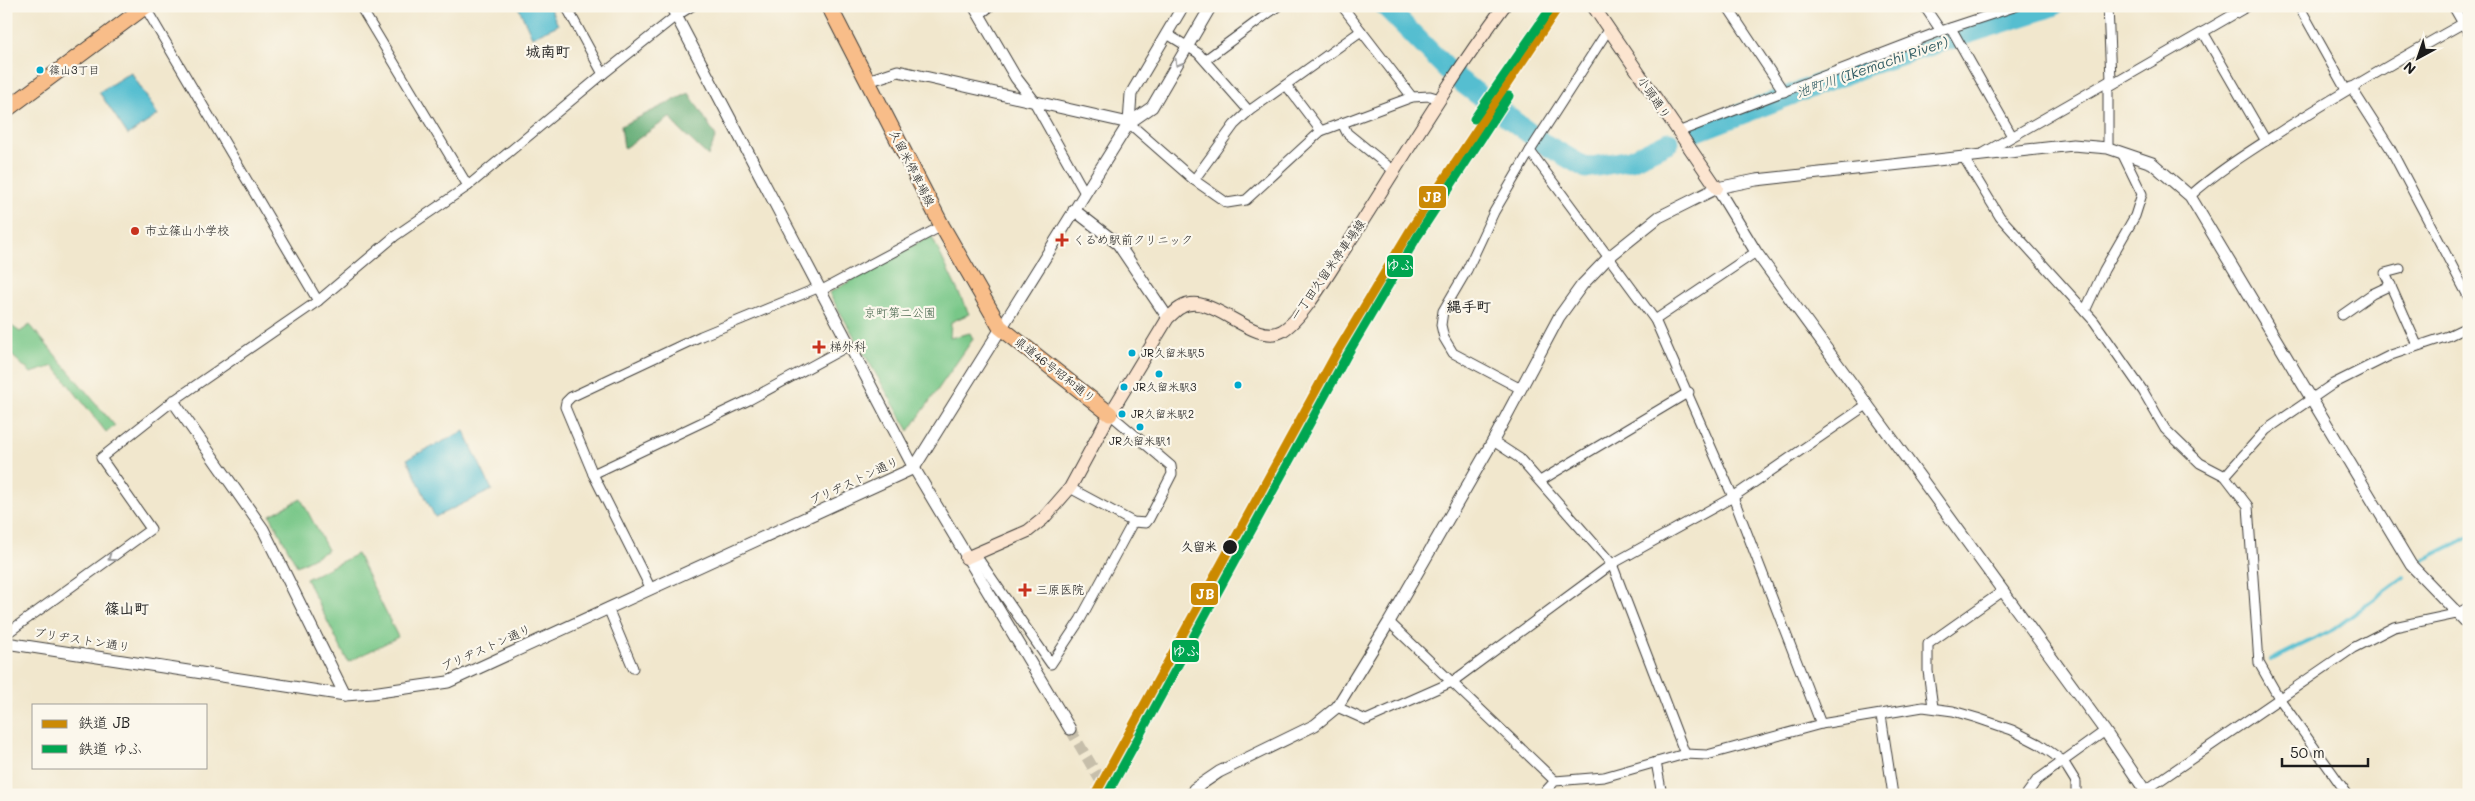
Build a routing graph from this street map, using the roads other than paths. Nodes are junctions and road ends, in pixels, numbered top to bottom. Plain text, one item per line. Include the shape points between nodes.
1 (360, 6) edge
2 (566, 6) edge
3 (692, 6) edge
4 (829, 6) edge
5 (990, 6) edge
6 (1184, 6) edge
7 (1211, 6) edge
8 (1278, 6) edge
9 (1342, 6) edge
10 (1504, 6) edge
11 (1593, 6) edge
12 (1727, 6) edge
13 (1924, 6) edge
14 (2017, 6) edge
15 (2108, 6) edge
16 (2248, 6) edge
17 (2300, 6) edge
18 (2453, 6) edge
19 (145, 7) edge
20 (673, 11) edge
21 (977, 11) edge
22 (2466, 22) edge
23 (1951, 28) junction
24 (1608, 30) junction
25 (1361, 31) junction
26 (1941, 31) junction
27 (2203, 32) junction
28 (1167, 34) junction
29 (2469, 34) edge
30 (1188, 46) junction
31 (1206, 60) junction
32 (603, 74) junction
33 (868, 81) junction
34 (1286, 84) junction
35 (2110, 84) junction
36 (2348, 89) junction
37 (1784, 92) junction
38 (1443, 96) junction
39 (1412, 97) junction
40 (1033, 100) junction
41 (6, 110) edge
42 (1249, 111) junction
43 (1129, 123) junction
44 (1342, 123) junction
45 (1321, 131) junction
46 (1678, 132) junction
47 (2012, 136) junction
48 (2266, 141) junction
49 (2108, 148) junction
50 (1530, 151) junction
51 (2122, 153) junction
52 (1979, 156) junction
53 (1964, 158) junction
54 (1394, 171) junction
55 (1194, 180) junction
56 (468, 186) junction
57 (1716, 188) junction
58 (1085, 192) junction
59 (2190, 196) junction
60 (1074, 210) junction
61 (942, 226) junction
62 (1756, 252) junction
63 (1609, 257) junction
64 (2400, 269) dead end
65 (2391, 286) junction
66 (821, 288) junction
67 (2469, 298) edge
68 (318, 301) junction
69 (2085, 311) junction
70 (2342, 315) dead end
71 (1168, 318) junction
72 (1655, 320) junction
73 (2469, 326) edge
74 (1000, 327) junction
75 (850, 345) junction
76 (2417, 345) junction
77 (1521, 389) junction
78 (1688, 392) junction
79 (2312, 398) junction
80 (172, 401) junction
81 (1868, 404) junction
82 (1110, 414) junction
83 (1493, 441) junction
84 (914, 468) junction
85 (593, 474) junction
86 (2225, 476) junction
87 (1540, 481) junction
88 (1070, 488) junction
89 (1732, 497) junction
90 (1133, 522) junction
91 (971, 556) junction
92 (1612, 564) junction
93 (651, 589) junction
94 (2003, 591) junction
95 (2469, 606) edge
96 (608, 608) junction
97 (2456, 614) junction
98 (1389, 622) junction
99 (2469, 625) edge
100 (6, 634) edge
101 (6, 643) edge
102 (633, 668) dead end
103 (1452, 682) junction
104 (345, 695) junction
105 (2279, 698) junction
106 (1337, 707) junction
107 (1933, 707) junction
108 (1882, 715) junction
109 (1821, 724) junction
110 (1070, 729) tunnel mouth
111 (2105, 730) junction
112 (1685, 754) junction
113 (2063, 761) junction
114 (1656, 762) junction
115 (1555, 781) junction
116 (1189, 793) edge
117 (2147, 793) edge
118 (1542, 795) edge
119 (1662, 795) edge
120 (1893, 795) edge
121 (2026, 795) edge
122 (2076, 795) edge
123 (2348, 795) edge

1 - 56 street
2 - 32 street
3 - 20 street
4 - 33 main road, 久留米停車場線
5 - 21 street
6 - 28 street
7 - 30 street
8 - 31 street
9 - 25 street
10 - 38 main road, 一丁田久留米停車場線
11 - 24 main road, 小頭通り
12 - 37 street
13 - 26 street
14 - 23 street
15 - 35 street
16 - 27 street
17 - 36 street
18 - 22 street
19 - 41 main road
19 - 68 street
20 - 32 street
20 - 66 street
21 - 40 street via 1016,78
22 - 29 street
22 - 36 street
23 - 26 street
23 - 47 street
24 - 46 main road, 小頭通り
24 - 50 street
25 - 34 street
25 - 39 street
26 - 37 street
27 - 35 street
27 - 48 street
28 - 30 street
28 - 43 street via 1131,94
30 - 31 street
30 -> 43 street via 1152,107
31 - 42 street
32 - 56 street
33 - 40 street via 898,71
33 - 61 main road, 久留米停車場線
34 - 42 street
34 - 45 street
35 - 47 street
35 - 49 street
36 - 48 street
36 - 67 street via 2390,148
37 - 46 street
38 - 39 street
38 - 54 main road, 一丁田久留米停車場線
39 - 44 street
40 - 43 street
40 - 58 street
42 - 55 street via 1234,125
43 - 55 street
43 - 58 street
44 - 45 street
44 - 54 street via 1347,133
45 - 55 street via 1246,200 1227,204
46 - 57 main road, 小頭通り
47 - 52 street
48 - 59 street via 2205,182
49 - 51 street
49 - 52 street via 2073,145
50 - 63 street
50 - 77 street via 1443,311 1441,325 1453,353
51 - 59 street via 2152,163
51 - 69 street via 2142,194 2135,216
52 - 53 street
53 - 57 street via 1756,180
53 - 69 street via 2000,217
54 - 71 main road, 一丁田久留米停車場線 via 1303,310 1281,332 1267,333 1248,327 1201,303 1180,307
56 - 68 street via 395,236
57 - 62 street
57 - 63 street via 1658,217
58 - 60 street
59 - 79 street
60 - 71 street via 1118,244
60 - 74 street
61 - 66 street
61 - 74 main road, 久留米停車場線
62 - 72 street
62 - 81 street
63 - 72 street
63 - 77 street via 1582,285 1559,317
64 - 65 street via 2386,273
65 - 70 street via 2372,294
65 - 76 street
66 - 75 street
66 - 85 street via 701,336 570,397 565,407
68 - 80 street
69 - 86 street via 2143,391 2165,429 2200,463
71 - 82 main road, 一丁田久留米停車場線
72 - 78 street
73 - 76 street
74 - 82 main road, 県道46号昭和通り
74 - 84 street
75 - 84 street
75 - 85 street via 749,400
76 - 79 street via 2333,384
77 - 83 street
78 - 87 street
78 - 89 street
79 - 86 street via 2266,430
79 - 97 street via 2411,565
80 -> 100 street via 101,458 151,529
80 - 104 street via 263,529
81 - 89 street
81 - 94 street
82 - 88 main road, 一丁田久留米停車場線
82 - 90 street via 1171,466 1172,474 1149,519 1146,523
83 - 87 street via 1519,458
83 - 98 street
84 - 91 street
84 - 93 street, ブリヂストン通り
85 - 93 street
86 - 105 street via 2248,506 2259,663
87 - 92 street
88 - 90 street
88 - 91 main road, 一丁田久留米停車場線 via 1028,531
89 - 92 street
89 - 109 street
90 - 91 street via 1080,620 1052,664
91 - 110 street
92 - 103 street
92 - 112 street
93 - 96 street, ブリヂストン通り
94 - 107 street via 1928,644
94 - 111 street
95 - 97 street
96 - 102 street
96 - 104 street, ブリヂストン通り via 448,682
97 - 99 street
97 - 105 street via 2394,628 2353,648
98 - 103 street
98 - 106 street
101 - 104 street, ブリヂストン通り
103 - 106 street via 1366,720
103 - 115 street
105 - 117 street
105 - 123 street
106 - 116 street via 1315,725 1219,772
107 - 108 street via 1923,706
107 - 113 street via 2012,730
108 - 109 street
108 - 120 street
109 - 112 street via 1707,755
111 - 113 street
111 - 117 street
112 - 114 street
113 - 121 street via 2037,780
113 - 122 street via 2076,782
114 - 115 street via 1604,777
114 - 119 street
115 - 118 street

